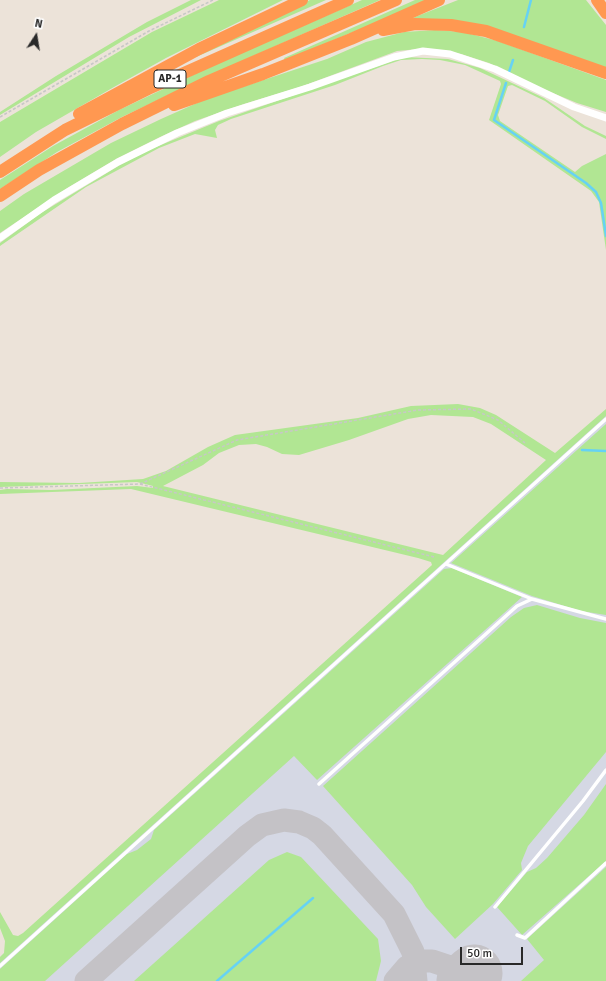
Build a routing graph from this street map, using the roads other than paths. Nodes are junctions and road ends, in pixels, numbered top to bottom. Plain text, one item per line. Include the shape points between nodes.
1 (302, 0) edge
2 (348, 0) edge
3 (396, 0) edge
4 (439, 0) edge
5 (597, 0) edge
6 (606, 13) edge
7 (351, 39) junction
8 (606, 73) edge
9 (606, 118) edge
10 (122, 124) junction
11 (0, 166) edge
12 (0, 172) edge
13 (0, 196) edge
14 (0, 238) edge
15 (606, 419) edge
16 (446, 564) junction
17 (532, 599) junction
18 (606, 619) edge
19 (606, 770) edge
20 (319, 784) dead end
21 (606, 863) edge
22 (495, 906) dead end
23 (517, 935) dead end
24 (0, 966) edge

1 - 11 highway via 140,80 68,120
2 - 12 highway, AP-1 via 148,89 65,130
3 - 10 highway, AP-1 via 209,81
4 - 7 highway
5 - 6 highway
7 - 8 highway via 415,24 451,24 486,31
7 - 10 highway via 263,74
9 - 14 street via 574,107 495,69 450,54 423,52 394,57 227,113 177,133 118,162 54,200
10 - 13 highway, AP-1 via 40,170
15 - 16 lane
16 - 17 lane
16 - 24 lane
17 - 18 lane
17 - 20 lane via 517,606
19 - 22 lane
21 - 23 lane via 525,938

